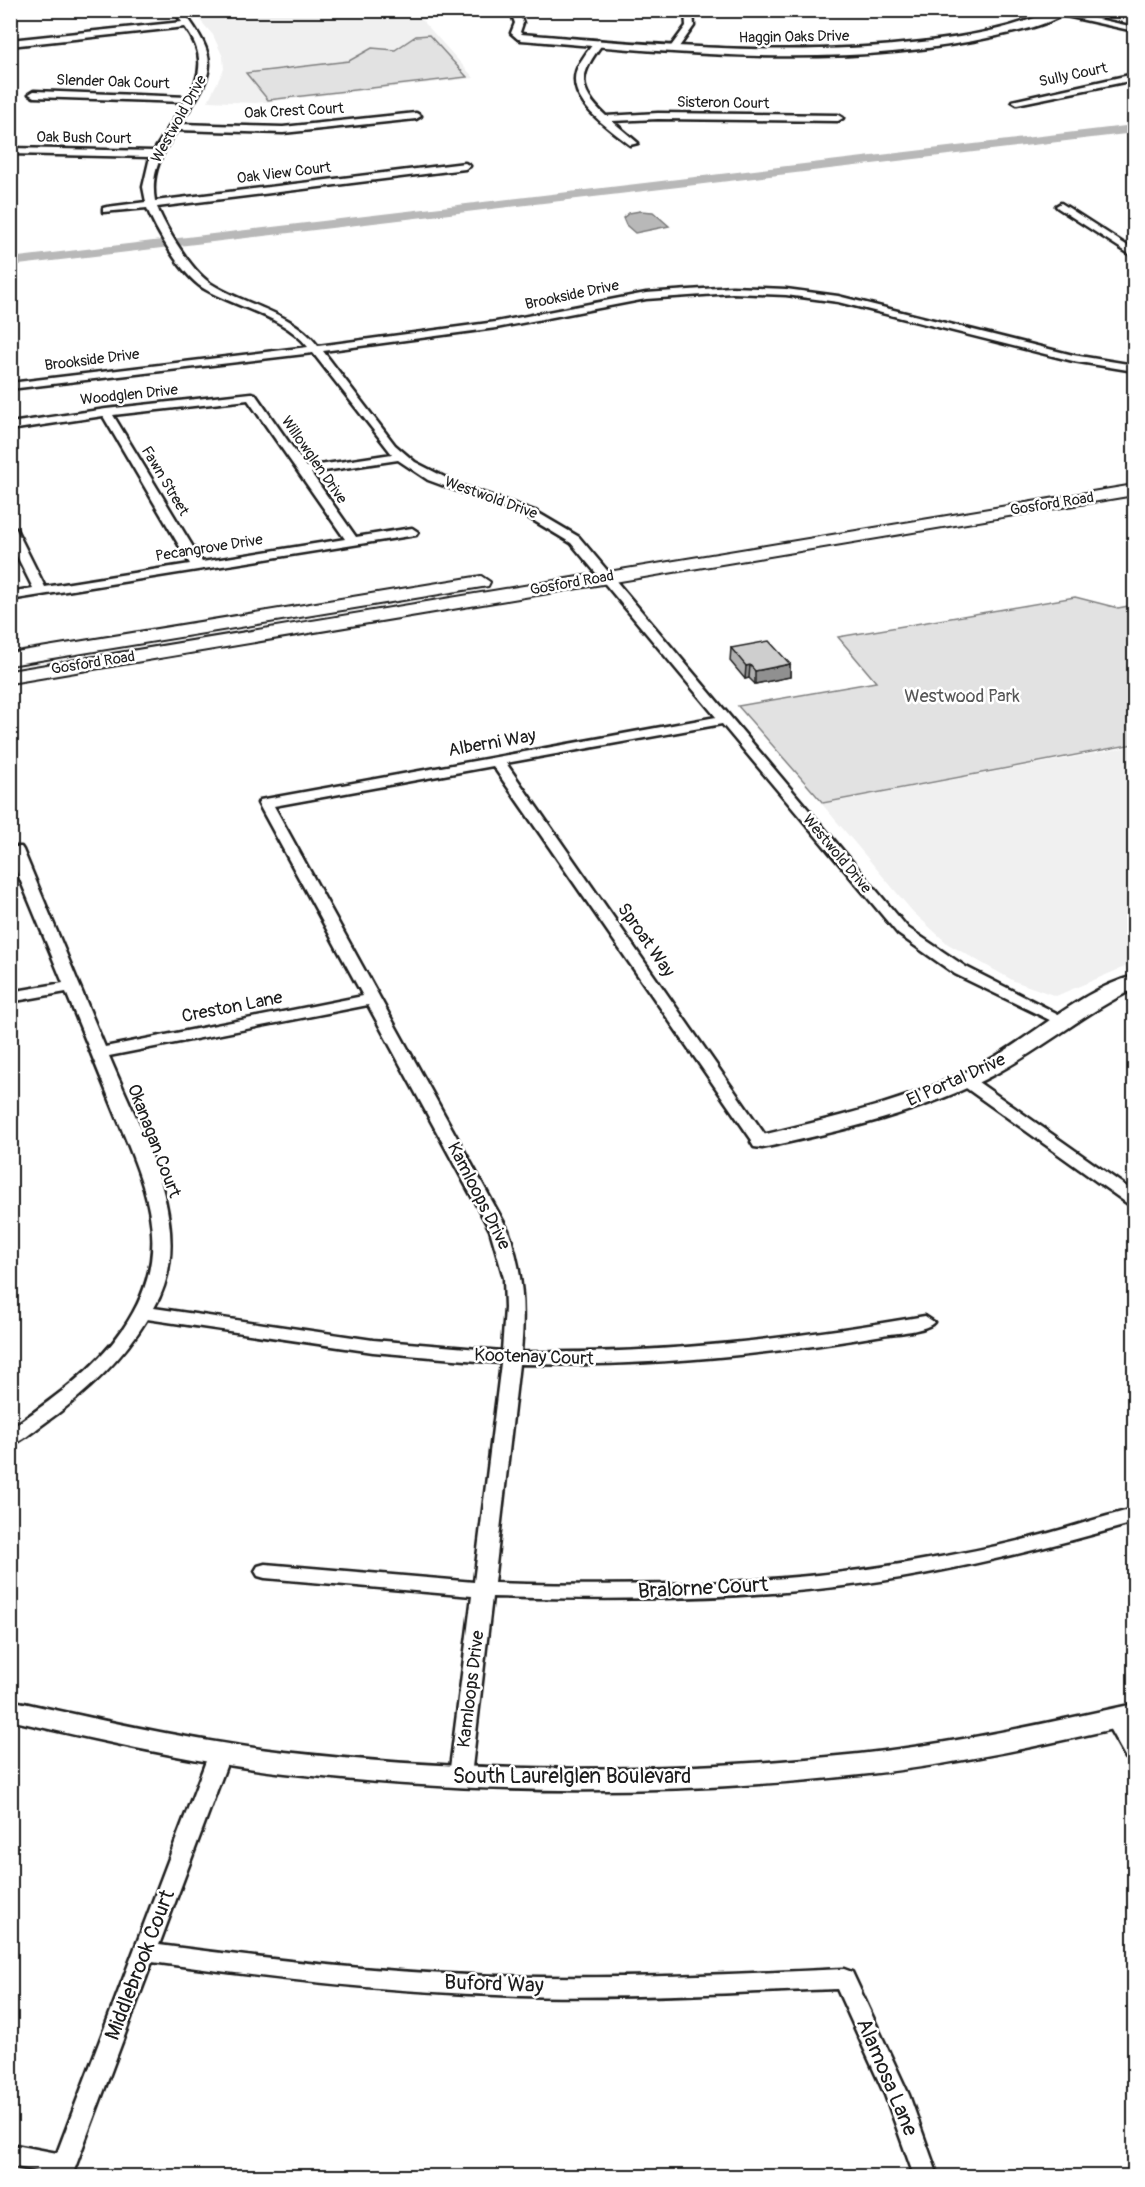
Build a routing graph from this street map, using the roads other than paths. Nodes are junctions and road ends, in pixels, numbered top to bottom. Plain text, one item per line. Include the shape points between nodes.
1 (177, 10) edge
2 (514, 10) edge
3 (689, 10) edge
4 (1062, 11) edge
5 (188, 24) junction
6 (1134, 29) edge
7 (521, 37) joint
8 (10, 43) edge
9 (599, 43) junction
10 (673, 49) junction
11 (1134, 77) edge
12 (34, 94) dead end
13 (191, 100) junction
14 (1017, 101) dead end
15 (416, 116) dead end
16 (838, 118) dead end
17 (607, 119) junction
18 (173, 127) junction
19 (633, 143) dead end
20 (10, 151) edge
21 (156, 154) junction
22 (465, 166) dead end
23 (151, 205) junction
24 (1061, 206) dead end
25 (106, 210) dead end
26 (1134, 254) edge
27 (317, 350) junction
28 (1134, 368) edge
29 (10, 386) edge
30 (251, 396) joint
31 (106, 412) junction
32 (10, 427) edge
33 (399, 456) junction
34 (303, 471) junction
35 (1134, 474) edge
36 (1134, 490) edge
37 (10, 529) edge
38 (412, 532) dead end
39 (353, 542) junction
40 (596, 563) junction
41 (198, 566) junction
42 (609, 577) junction
43 (41, 591) junction
44 (10, 596) edge
45 (10, 660) edge
46 (10, 677) edge
47 (725, 719) junction
48 (497, 761) junction
49 (265, 803) joint
50 (13, 850) edge
51 (1134, 982) edge
52 (71, 986) junction
53 (10, 997) edge
54 (372, 999) junction
55 (1064, 1021) junction
56 (99, 1053) junction
57 (965, 1080) junction
58 (762, 1142) joint
59 (1134, 1200) edge
60 (143, 1312) junction
61 (925, 1322) dead end
62 (511, 1358) junction
63 (10, 1439) edge
64 (1134, 1516) edge
65 (265, 1571) dead end
66 (483, 1592) junction
67 (10, 1710) edge
68 (1125, 1716) edge
69 (1134, 1752) edge
70 (220, 1753) junction
71 (460, 1776) junction
72 (145, 1952) junction
73 (844, 1979) joint
74 (10, 2156) edge
75 (62, 2171) edge
76 (926, 2176) edge

1 - 5 street, Westwold Drive
2 - 7 street via 519,23 515,33
3 - 10 street via 690,26
4 - 6 street
4 - 10 street, Haggin Oaks Drive via 1000,32 898,48 784,54
5 - 8 street
5 - 13 street, Westwold Drive via 202,43 207,62 202,82
7 - 9 street, Haggin Oaks Drive
9 - 10 street, Haggin Oaks Drive
9 - 17 street via 584,62 578,79 584,96
11 - 14 street, Sully Court
12 - 13 street, Slender Oak Court
13 - 18 street, Westwold Drive
15 - 18 street, Oak Crest Court via 283,130
16 - 17 street, Sisteron Court
17 - 19 street
18 - 21 street, Westwold Drive
20 - 21 street, Oak Bush Court
21 - 23 street, Westwold Drive via 149,180
22 - 23 street, Oak View Court
23 - 25 street, Oak View Court
23 - 27 street, Westwold Drive via 159,225 206,285 294,328
24 - 26 street
27 - 28 street, Brookside Drive via 496,325 646,296 732,290 838,299 1073,358
27 - 29 street, Brookside Drive
27 - 33 street, Westwold Drive
30 - 31 street, Woodglen Drive
30 - 34 street, Willowglen Drive
31 - 32 street, Woodglen Drive
31 - 41 street, Fawn Street
33 - 34 street
33 - 40 street, Westwold Drive via 442,481 544,518 575,540
34 - 39 street, Willowglen Drive
35 - 40 main road, Gosford Road
36 - 42 main road, Gosford Road
37 - 43 street
38 - 39 street, Pecangrove Drive
39 - 41 street, Pecangrove Drive
40 - 42 street, Westwold Drive
40 - 45 main road, Gosford Road
41 - 43 street, Pecangrove Drive
42 - 46 main road, Gosford Road
42 - 47 street, Westwold Drive
43 - 44 street, Pecangrove Drive
47 - 48 street, Alberni Way
47 - 55 street, Westwold Drive via 903,931 952,968
48 - 49 street, Alberni Way
48 - 58 street, Sproat Way
49 - 54 street, Kamloops Drive
50 - 52 street, Okanagan Court
51 - 55 street, El Portal Drive
52 - 53 street
52 - 56 street, Okanagan Court
54 - 56 street, Creston Lane
54 - 62 street, Kamloops Drive via 500,1230 515,1281
55 - 57 street, El Portal Drive via 1028,1046
56 - 60 street, Okanagan Court via 160,1207 161,1261
57 - 58 street, El Portal Drive via 872,1115
57 - 59 street
60 - 62 street, Kootenay Court via 359,1344
60 - 63 street, Okanagan Court via 103,1367 70,1397
61 - 62 street, Kootenay Court via 735,1352 586,1359
62 - 66 street, Kamloops Drive
64 - 66 street, Bralorne Court via 956,1560 802,1582 696,1591
65 - 66 street, Bralorne Court
66 - 71 street, Kamloops Drive
67 - 70 street, South Laurelglen Boulevard
68 - 69 street
68 - 71 street, South Laurelglen Boulevard via 1001,1742 822,1767 592,1779
70 - 71 street, South Laurelglen Boulevard via 381,1772
70 - 72 street, Middlebrook Court
72 - 73 street, Buford Way via 308,1973 499,1986
72 - 75 street, Middlebrook Court
73 - 76 street, Alamosa Lane via 897,2095
74 - 75 street

